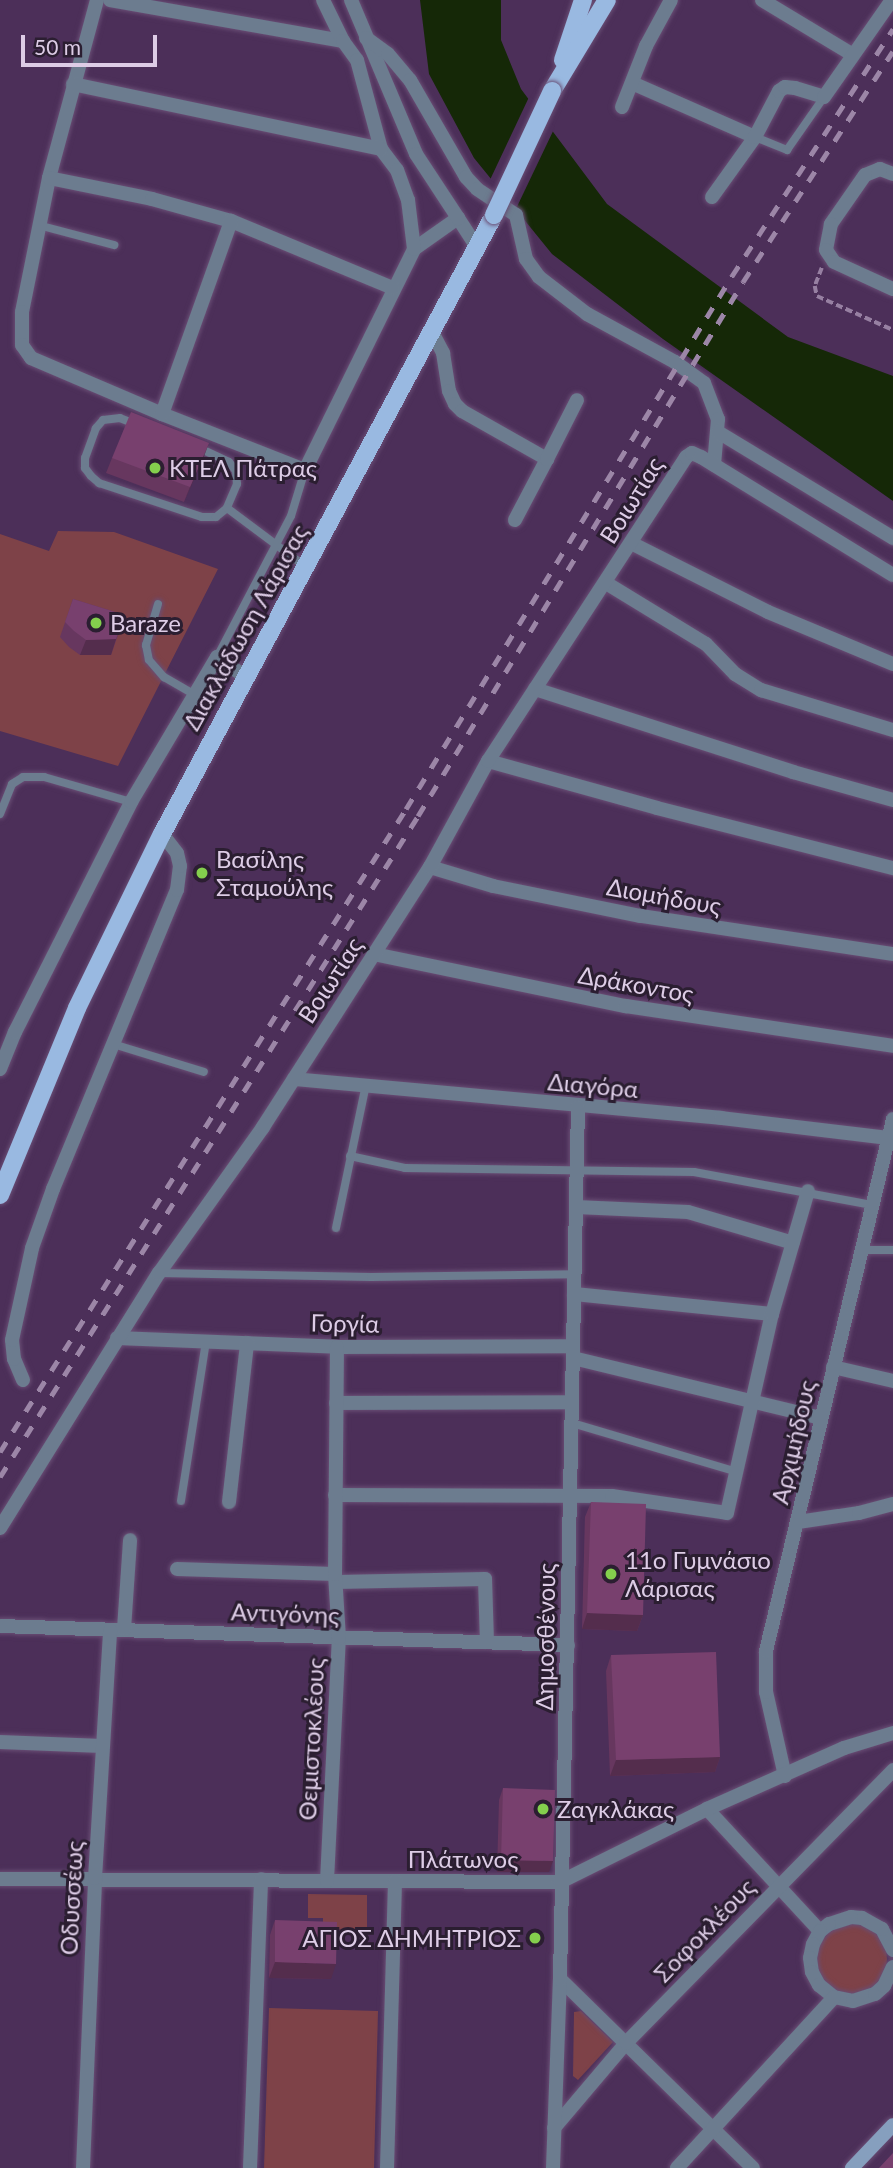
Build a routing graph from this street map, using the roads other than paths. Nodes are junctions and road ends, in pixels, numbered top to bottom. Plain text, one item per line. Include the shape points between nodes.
1 (97, 0) edge
2 (110, 0) edge
3 (323, 0) edge
4 (351, 0) edge
5 (583, 0) edge
6 (607, 0) edge
7 (671, 0) edge
8 (762, 0) edge
9 (892, 0) edge
10 (366, 38) junction
11 (343, 41) junction
12 (853, 55) junction
13 (632, 83) junction
14 (73, 84) junction
15 (552, 91) junction
16 (824, 97) junction
17 (622, 107) dead end
18 (755, 136) junction
19 (381, 149) junction
20 (886, 171) edge
21 (49, 178) junction
22 (712, 197) dead end
23 (458, 218) junction
24 (231, 221) junction
25 (38, 225) junction
26 (114, 245) dead end
27 (477, 247) junction
28 (414, 249) junction
29 (393, 288) junction
30 (893, 289) edge
31 (432, 332) junction
32 (577, 400) dead end
33 (162, 414) junction
34 (144, 427) edge
35 (718, 432) junction
36 (191, 445) edge
37 (547, 459) junction
38 (714, 465) junction
39 (305, 470) junction
40 (227, 508) junction
41 (515, 520) dead end
42 (893, 538) edge
43 (631, 543) junction
44 (276, 545) junction
45 (306, 567) junction
46 (893, 575) edge
47 (606, 583) junction
48 (158, 604) dead end
49 (217, 657) junction
50 (893, 664) edge
51 (246, 677) junction
52 (535, 689) junction
53 (194, 694) junction
54 (893, 730) edge
55 (488, 761) junction
56 (893, 800) edge
57 (131, 802) junction
58 (0, 814) edge
59 (162, 834) junction
60 (430, 867) junction
61 (893, 868) edge
62 (374, 954) junction
63 (893, 954) edge
64 (113, 1044) junction
65 (893, 1046) edge
66 (0, 1069) edge
67 (204, 1072) dead end
68 (294, 1079) junction
69 (366, 1085) junction
70 (578, 1107) junction
71 (893, 1119) edge
72 (888, 1138) junction
73 (349, 1156) junction
74 (577, 1168) junction
75 (808, 1191) junction
76 (0, 1195) edge
77 (872, 1205) junction
78 (576, 1207) junction
79 (336, 1228) dead end
80 (793, 1243) junction
81 (861, 1250) junction
82 (893, 1250) edge
83 (159, 1273) junction
84 (575, 1274) junction
85 (574, 1294) junction
86 (772, 1314) junction
87 (117, 1338) junction
88 (206, 1341) junction
89 (247, 1343) junction
90 (337, 1347) junction
91 (573, 1352) junction
92 (833, 1367) junction
93 (23, 1380) dead end
94 (893, 1381) edge
95 (572, 1402) junction
96 (753, 1402) junction
97 (336, 1403) junction
98 (821, 1418) junction
99 (572, 1423) junction
100 (737, 1472) junction
101 (571, 1494) junction
102 (335, 1495) junction
103 (181, 1501) dead end
104 (229, 1502) dead end
105 (893, 1504) edge
106 (798, 1522) junction
107 (0, 1528) edge
108 (130, 1540) dead end
109 (177, 1569) dead end
110 (335, 1578) junction
111 (0, 1626) edge
112 (117, 1630) junction
113 (339, 1638) junction
114 (487, 1642) junction
115 (568, 1645) junction
116 (893, 1733) edge
117 (0, 1742) edge
118 (102, 1746) junction
119 (893, 1770) edge
120 (785, 1776) junction
121 (707, 1809) junction
122 (94, 1878) junction
123 (0, 1879) edge
124 (261, 1879) junction
125 (327, 1881) junction
126 (395, 1881) junction
127 (560, 1882) junction
128 (778, 1887) junction
129 (820, 1931) junction
130 (891, 1941) edge
131 (893, 1967) edge
132 (560, 1979) junction
133 (888, 1991) edge
134 (834, 1997) junction
135 (626, 2043) junction
136 (893, 2125) edge
137 (554, 2127) junction
138 (714, 2130) junction
139 (83, 2168) edge
140 (250, 2168) edge
141 (387, 2168) edge
142 (552, 2168) edge
143 (677, 2168) edge
144 (753, 2168) edge
145 (852, 2168) edge

1 - 14 street
2 - 11 street
3 - 11 street
4 - 10 street
5 - 15 main road, Διακλάδωση Λάρισας
6 - 15 main road, Διακλάδωση Λάρισας
7 - 13 street
8 - 12 street
9 - 12 street
10 - 23 street via 416,154
10 - 35 street via 388,54 410,80 466,177 516,215 526,259 539,277 587,314 704,383 715,406
11 - 19 street via 360,67
12 - 16 street
13 - 17 street
13 - 18 street
14 - 19 street
14 - 21 street
15 - 27 main road, Διακλάδωση Λάρισας, bridge
16 - 18 street via 785,87
16 - 18 lane via 787,150
18 - 22 street
19 - 28 street via 404,188
20 - 30 street via 865,175 831,224 826,248 829,257
21 - 24 street
21 - 25 street
23 - 27 street
23 - 28 street
24 - 29 street
24 - 33 street
25 - 26 lane
25 - 33 street via 21,324 26,353
27 - 31 main road, Διακλάδωση Λάρισας
28 - 29 street
29 - 39 street
31 - 37 street via 443,353 455,404
31 - 45 main road, Διακλάδωση Λάρισας
32 - 37 street
33 - 39 street
34 - 40 lane via 120,418 103,420 85,458 91,476 99,483 202,517 216,517
35 - 38 street
35 - 42 street
36 - 40 lane via 229,462 236,471 237,484
37 - 41 street
38 - 43 street, Βοιωτίας via 692,453 683,460
38 - 46 street
39 - 44 lane via 298,500
40 - 44 lane
43 - 47 street, Βοιωτίας
43 - 50 street via 768,612
44 - 45 lane
44 - 49 lane
45 - 51 main road, Διακλάδωση Λάρισας
47 - 52 street, Βοιωτίας
47 - 54 street via 706,644 736,674 761,690
48 - 53 lane via 146,645 149,660 164,677
49 - 51 street
49 - 53 street
51 - 59 main road, Διακλάδωση Λάρισας
52 - 55 street, Βοιωτίας
52 - 56 street
53 - 57 street
55 - 60 street, Βοιωτίας
55 - 61 street
57 - 58 lane via 44,777 23,777 12,784
57 - 66 street
59 - 64 street via 177,853 177,890
59 - 76 main road, Διακλάδωση Λάρισας via 77,1008
60 - 62 street, Βοιωτίας
60 - 63 street, Διομήδους via 492,886 589,906
62 - 65 street, Δράκοντος via 626,1006
62 - 68 street, Βοιωτίας
64 - 67 lane
64 - 93 street via 32,1248 12,1340
68 - 69 street, Διαγόρα
68 - 83 street, Βοιωτίας
69 - 70 street, Διαγόρα
69 - 73 lane
70 - 72 street, Διαγόρα
70 - 74 street, Δημοσθένους
71 - 72 street, Αρχιμήδους
72 - 77 street, Αρχιμήδους
73 - 74 lane via 405,1168
73 - 79 lane
74 - 75 lane via 694,1172
74 - 78 street, Δημοσθένους
75 - 77 lane
75 - 80 street
77 - 81 street, Αρχιμήδους
78 - 80 street via 688,1212
78 - 84 street, Δημοσθένους
80 - 86 street
81 - 82 lane
81 - 92 street, Αρχιμήδους
83 - 84 lane
83 - 87 street, Βοιωτίας
84 - 85 street, Δημοσθένους
85 - 86 street
85 - 91 street, Δημοσθένους
86 - 96 street
87 - 88 street, Γοργία
87 - 107 street, Βοιωτίας
88 - 89 street, Γοργία
88 - 103 lane
89 - 90 street, Γοργία
89 - 104 street
90 - 91 street, Γοργία
90 - 97 street, Θεμιστοκλέους
91 - 95 street, Δημοσθένους
91 - 96 street, Γοργία
92 - 94 street
92 - 98 street, Αρχιμήδους
95 - 97 street
95 - 99 street, Δημοσθένους
96 - 98 street, Γοργία
96 - 100 street
97 - 102 street, Θεμιστοκλέους
98 - 106 street, Αρχιμήδους
99 - 100 lane
99 - 101 street, Δημοσθένους
100 - 101 street via 727,1513 642,1499
101 - 102 street
101 - 115 street, Δημοσθένους
102 - 110 street, Θεμιστοκλέους
105 - 106 street
106 - 120 street, Αρχιμήδους via 765,1661 766,1692
108 - 112 street, Οδυσσέως
109 - 110 street
110 - 113 street, Θεμιστοκλέους
110 - 114 street via 485,1579
111 - 112 street, Αντιγόνης
112 - 113 street, Αντιγόνης
112 - 118 street, Οδυσσέως
113 - 114 street, Αντιγόνης
113 - 125 street, Θεμιστοκλέους
114 - 115 street, Αντιγόνης
115 - 127 street, Δημοσθένους
116 - 120 street, Πλάτωνος via 844,1748
117 - 118 street
118 - 122 street, Οδυσσέως
119 - 128 street, Σοφοκλέους
120 - 121 street, Πλάτωνος
121 - 127 street, Πλάτωνος
121 - 128 street
122 - 123 street, Πλάτωνος
122 - 124 street, Πλάτωνος
122 - 139 street, Οδυσσέως
124 - 125 street, Πλάτωνος
124 - 140 street
125 - 126 street, Πλάτωνος
126 - 127 street, Πλάτωνος
126 - 141 street
127 - 132 street, Δημοσθένους
128 - 129 street
128 - 135 street, Σοφοκλέους
129 - 130 street via 850,1917 873,1922
129 - 134 street via 810,1958 812,1972
131 - 133 street
132 - 135 street
132 - 137 street, Δημοσθένους
133 - 134 street via 853,2001
134 - 138 street
135 - 137 street, Σοφοκλέους
135 - 138 street
136 - 145 main road
137 - 142 street, Δημοσθένους
138 - 143 street
138 - 144 street

